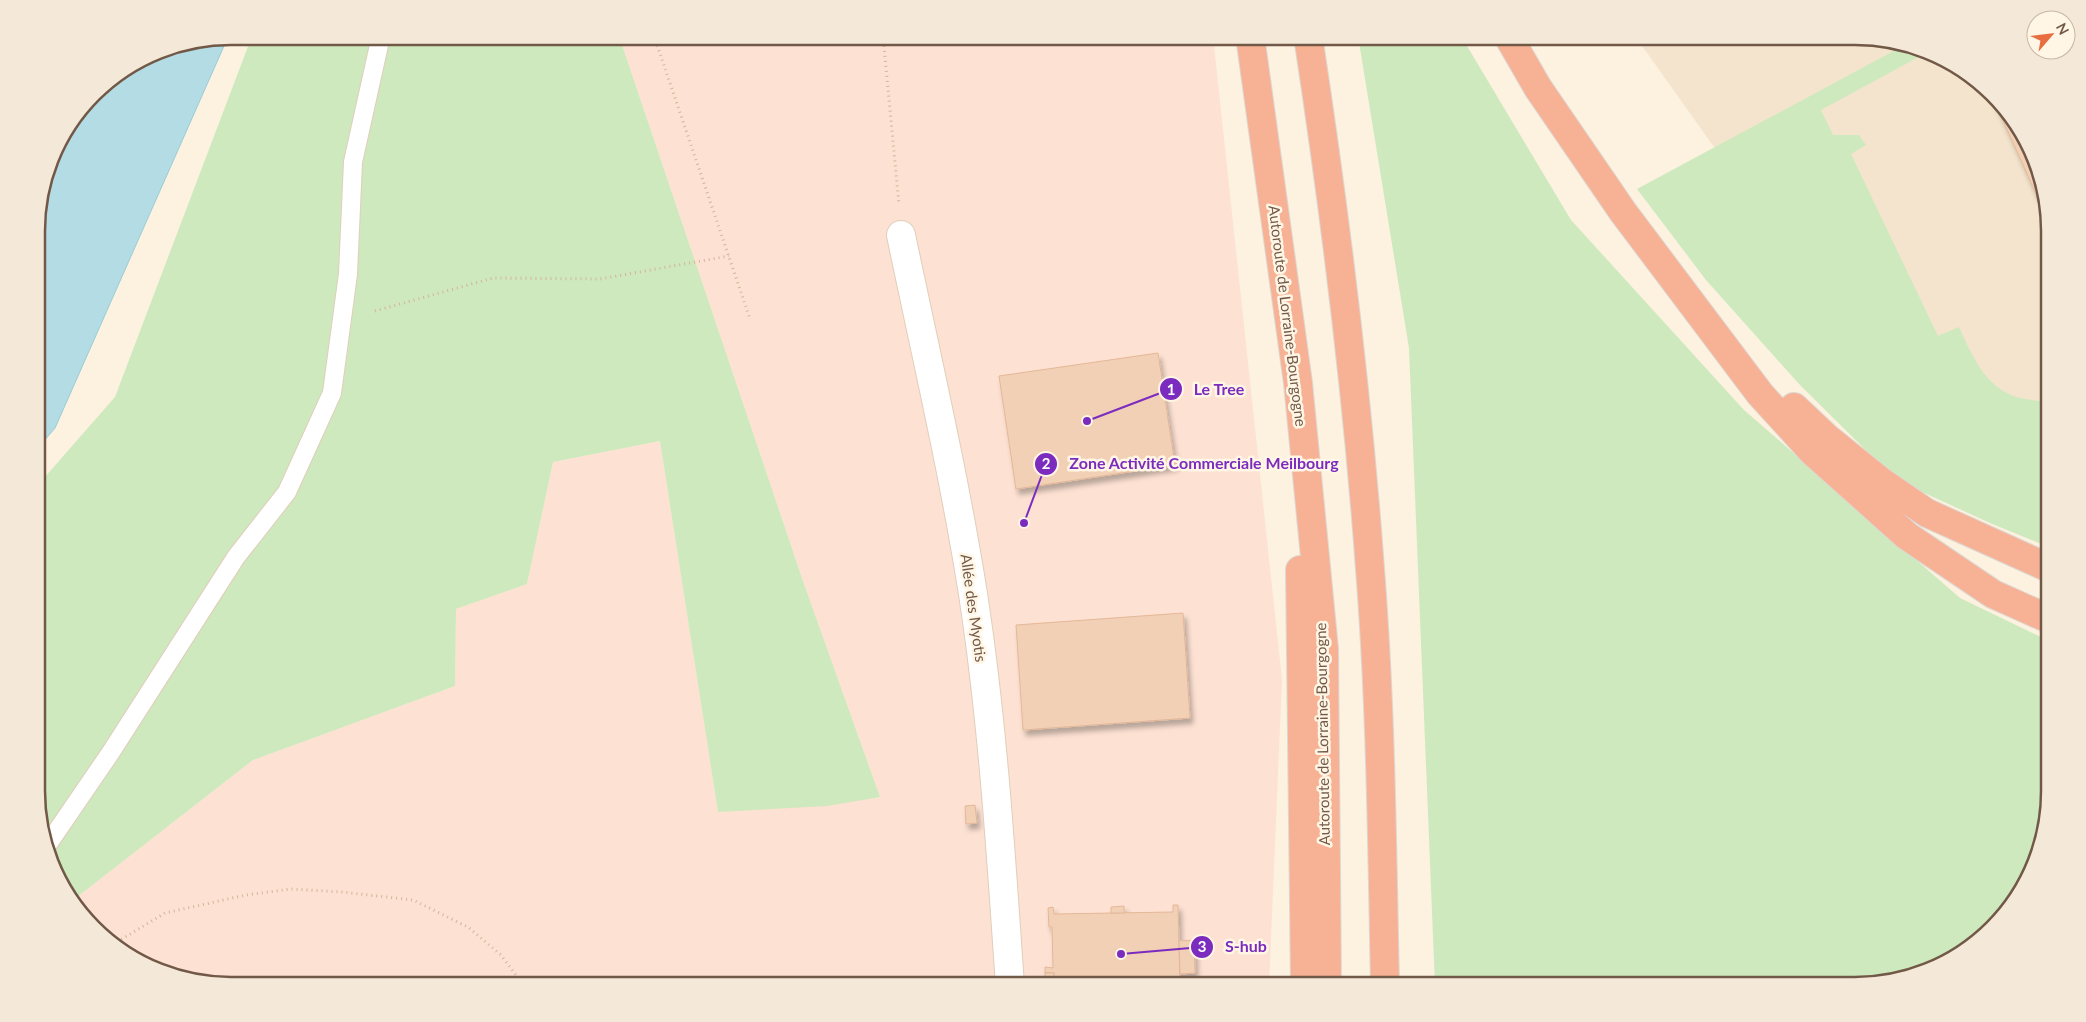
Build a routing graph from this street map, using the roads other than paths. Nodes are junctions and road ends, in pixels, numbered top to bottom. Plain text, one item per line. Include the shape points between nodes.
1 (379, 45) edge
2 (1251, 45) edge
3 (1309, 45) edge
4 (1513, 45) edge
5 (901, 235) road end
6 (1671, 277) junction
7 (1298, 383) junction
8 (2041, 564) edge
9 (2041, 615) edge
10 (51, 839) edge
11 (1009, 977) edge
12 (1305, 977) edge
13 (1327, 977) edge
14 (1385, 977) edge

1 - 10 lane via 353,162 348,274 332,393 287,492 236,557
2 - 7 highway, Autoroute de Lorraine-Bourgogne
3 - 14 highway via 1346,308 1370,570 1381,784
4 - 6 highway via 1538,88
5 - 11 street, Allée des Myotis via 973,594 996,780
6 - 8 highway via 1776,389 1827,438 1879,480 1927,513
6 - 9 highway via 1760,394 1812,452 1907,536 1992,594
7 - 12 highway
7 - 13 highway, Autoroute de Lorraine-Bourgogne via 1324,649

